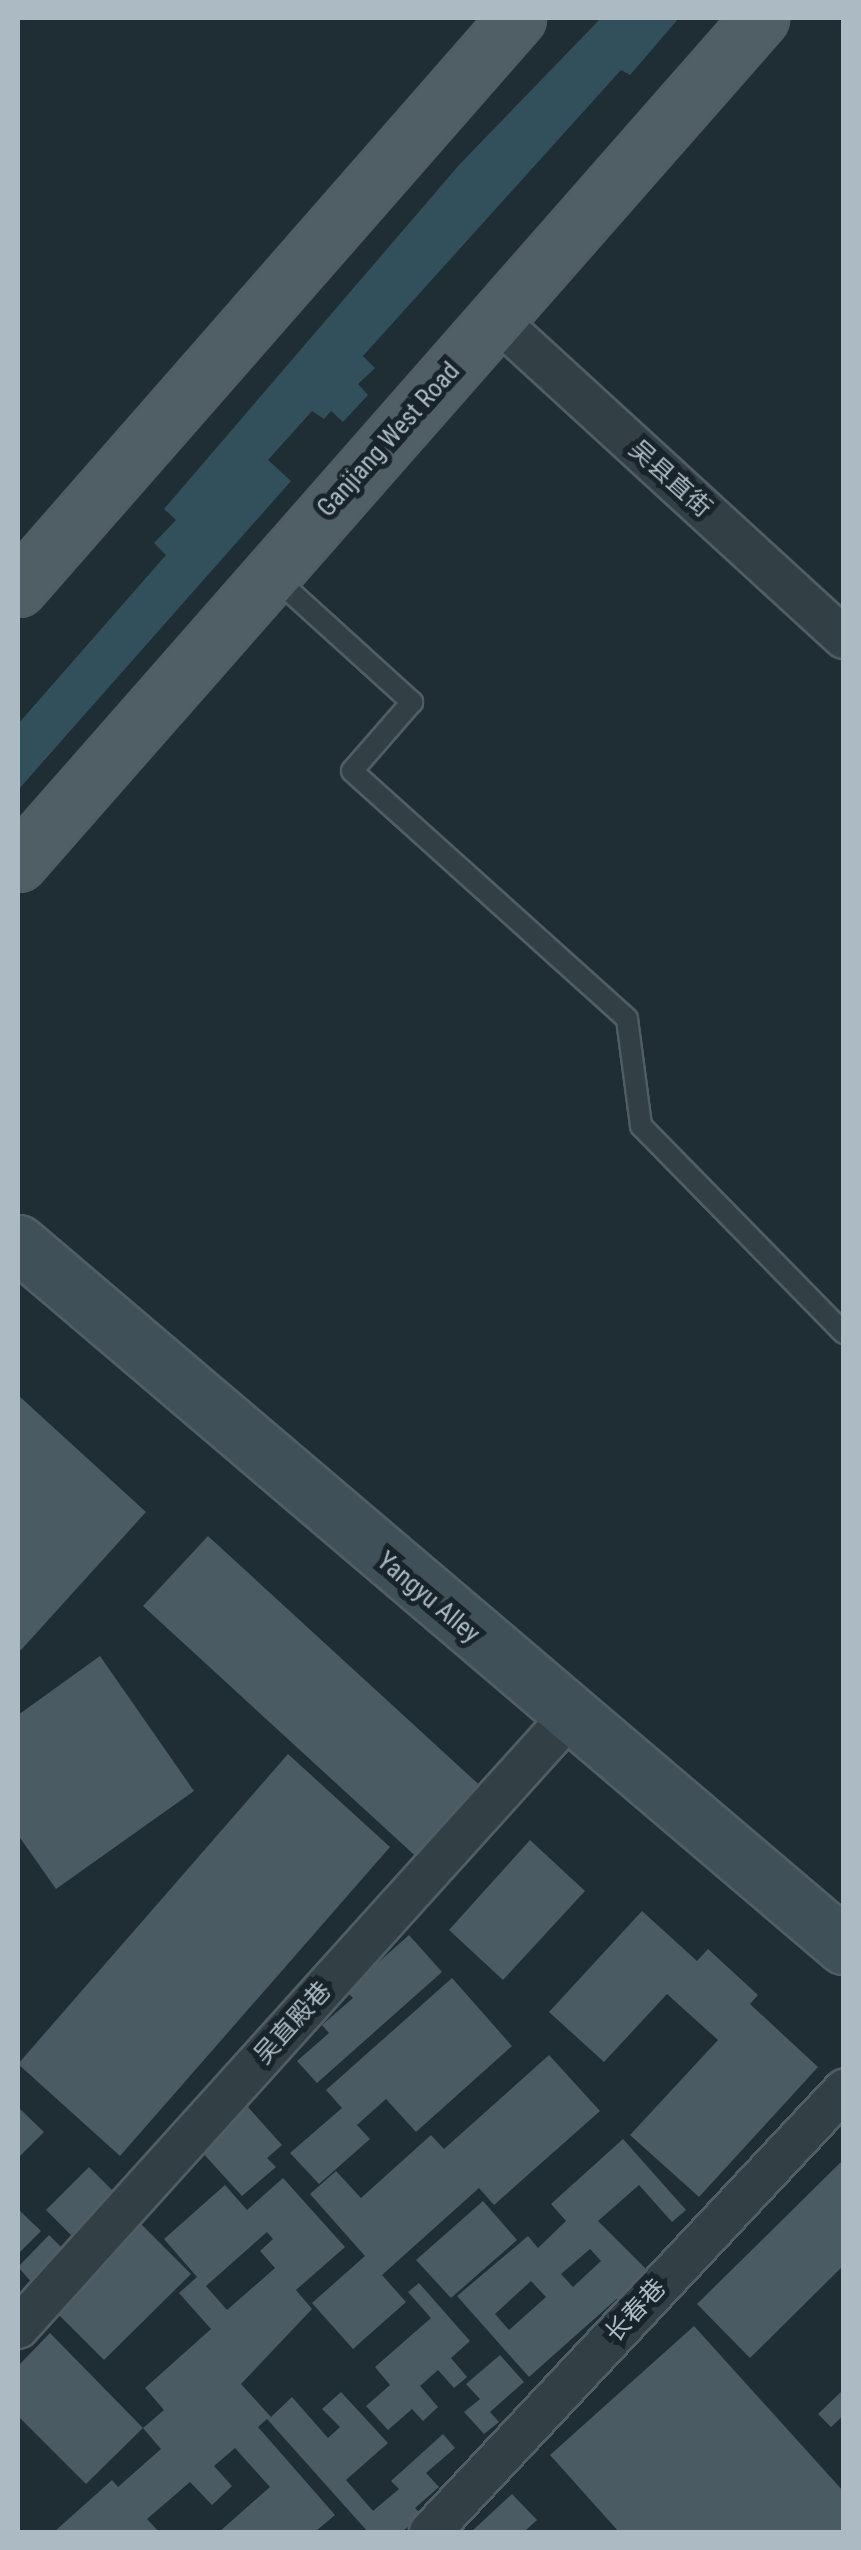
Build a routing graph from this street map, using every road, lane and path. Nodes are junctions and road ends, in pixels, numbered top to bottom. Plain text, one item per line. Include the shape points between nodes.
1 (517, 18) edge
2 (760, 18) edge
3 (496, 319) junction
4 (270, 574) junction
5 (21, 577) edge
6 (844, 638) edge
7 (18, 863) edge
8 (18, 1243) edge
9 (844, 1333) edge
10 (569, 1718) junction
11 (844, 1946) edge
12 (844, 2090) edge
13 (18, 2328) edge
14 (430, 2532) edge

1 - 5 main road
2 - 3 main road, Ganjiang West Road
3 - 4 main road, Ganjiang West Road
3 - 6 street, 吴县直街
4 - 7 main road, Ganjiang West Road
4 - 9 lane via 412,702 352,771 627,1019 642,1126
8 - 10 main road, Yangyu Alley
10 - 11 main road, Yangyu Alley
10 - 13 street, 吴直殿巷
12 - 14 street, 长春巷

